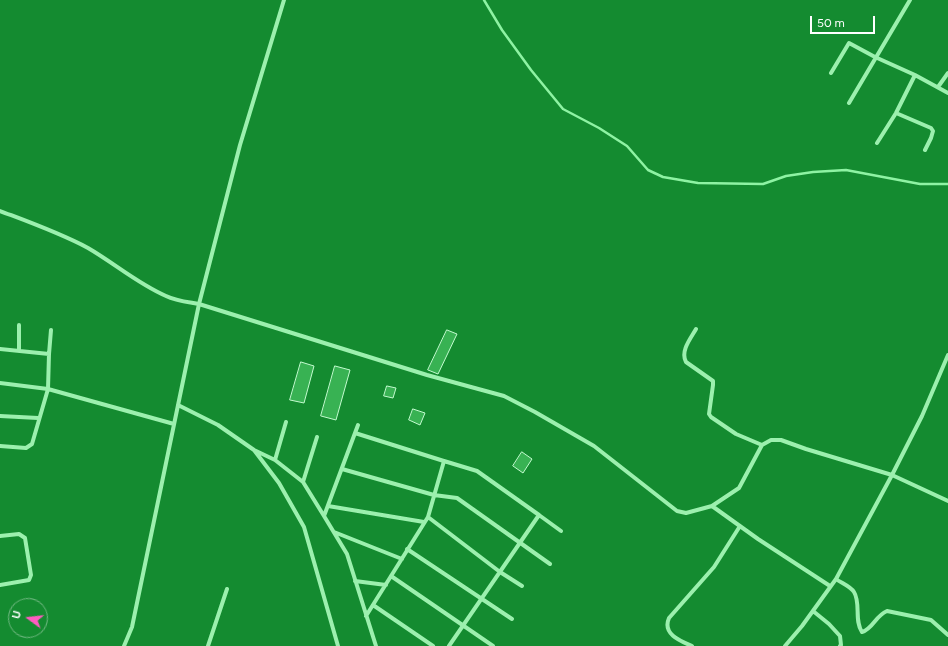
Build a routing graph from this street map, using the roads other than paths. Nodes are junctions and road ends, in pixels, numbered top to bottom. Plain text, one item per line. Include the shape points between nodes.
1 (284, 0) edge
2 (910, 0) edge
3 (875, 57) junction
4 (831, 73) dead end
5 (948, 73) edge
6 (915, 75) junction
7 (938, 87) junction
8 (948, 92) edge
9 (849, 103) dead end
10 (896, 113) junction
11 (877, 143) dead end
12 (925, 150) dead end
13 (0, 211) edge
14 (199, 304) junction
15 (19, 325) dead end
16 (696, 329) dead end
17 (51, 330) dead end
18 (0, 350) edge
19 (19, 351) junction
20 (49, 354) junction
21 (948, 355) edge
22 (0, 383) edge
23 (48, 389) junction
24 (178, 405) junction
25 (0, 416) edge
26 (38, 418) junction
27 (286, 422) dead end
28 (174, 424) junction
29 (358, 425) dead end
30 (355, 433) junction
31 (317, 438) dead end
32 (762, 445) junction
33 (0, 446) edge
34 (254, 450) junction
35 (275, 460) junction
36 (444, 461) junction
37 (465, 467) dead end
38 (342, 469) junction
39 (892, 474) junction
40 (303, 482) junction
41 (434, 495) junction
42 (948, 501) edge
43 (328, 506) junction
44 (712, 506) junction
45 (539, 515) junction
46 (324, 516) junction
47 (428, 517) junction
48 (424, 522) junction
49 (740, 526) junction
50 (561, 531) dead end
51 (333, 532) junction
52 (0, 536) edge
53 (520, 542) junction
54 (407, 549) junction
55 (402, 559) junction
56 (550, 564) dead end
57 (500, 572) junction
58 (391, 576) junction
59 (836, 578) junction
60 (355, 581) junction
61 (386, 584) junction
62 (0, 585) edge
63 (522, 586) dead end
64 (830, 586) junction
65 (227, 589) dead end
66 (482, 598) junction
67 (373, 605) junction
68 (813, 611) junction
69 (366, 616) junction
70 (512, 619) dead end
71 (464, 625) junction
72 (948, 635) edge
73 (124, 646) edge
74 (208, 646) edge
75 (338, 646) edge
76 (376, 646) edge
77 (433, 646) edge
78 (449, 646) edge
79 (493, 646) edge
80 (692, 646) edge
81 (785, 646) edge
82 (840, 646) edge

1 - 14 street via 240,145
2 - 3 street
3 - 4 street via 849,43
3 - 6 street
3 - 9 street
5 - 7 street
6 - 7 street
6 - 10 street
7 - 8 street
10 - 11 street
10 - 12 street via 931,128 933,131
13 - 14 street via 88,248 167,297
14 - 24 street
14 - 44 street via 427,375 504,396 594,446 677,511 686,513
15 - 19 street
16 - 32 street via 684,355 686,362 713,380 709,414 736,434
17 - 20 street
18 - 19 street
19 - 20 street
20 - 23 street
21 - 39 street via 922,416
22 - 23 street
23 - 26 street
23 - 28 street
24 - 28 street
24 - 34 street via 218,424
25 - 26 street
26 - 33 street via 30,446
27 - 35 street
28 - 73 street via 132,627
29 - 30 street
30 - 36 street
30 - 38 street
31 - 40 street
32 - 39 street via 771,440 780,440
32 - 44 street via 739,488
34 - 35 street
34 - 75 street via 279,484 304,527
35 - 40 street
36 - 37 street
36 - 41 street
36 - 45 street via 477,471
38 - 41 street
38 - 43 street
39 - 42 street
39 - 59 street
40 - 46 street
41 - 47 street
41 - 53 street via 457,498
43 - 46 street
43 - 48 street
44 - 49 street
45 - 50 street
45 - 53 street
46 - 51 street
47 - 48 street
47 - 57 street
48 - 54 street
49 - 64 street
49 - 80 street via 714,567 669,618 668,631
51 - 55 street
51 - 60 street via 347,554
52 - 62 street via 19,534 25,538 31,575 29,580
53 - 56 street
53 - 57 street
54 - 55 street
54 - 66 street
55 - 58 street
57 - 63 street
57 - 66 street
58 - 61 street
58 - 71 street
59 - 64 street
59 - 72 street via 854,592 862,632 872,626 881,613 887,611 931,620
60 - 61 street
60 - 69 street
61 - 67 street
64 - 68 street
65 - 74 street
66 - 70 street
66 - 71 street
67 - 69 street
67 - 77 street
68 - 81 street
68 - 82 street via 840,636
69 - 76 street
71 - 78 street
71 - 79 street

